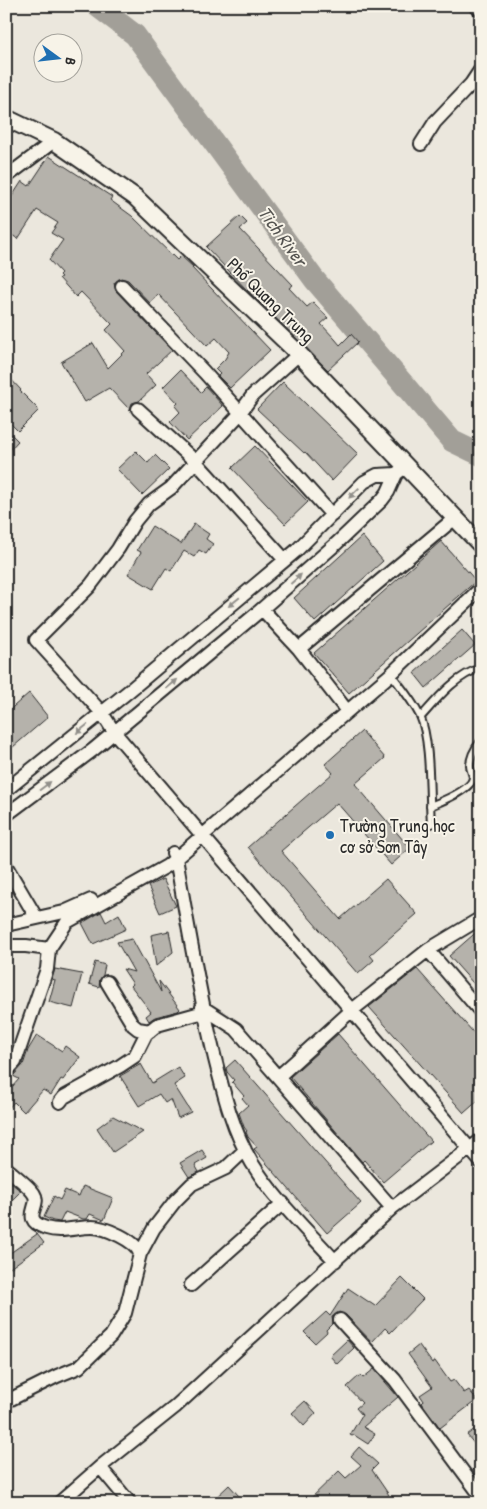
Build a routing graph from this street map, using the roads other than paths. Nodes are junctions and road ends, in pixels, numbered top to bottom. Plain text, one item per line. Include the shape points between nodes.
1 (475, 6) edge
2 (481, 10) edge
3 (481, 69) edge
4 (6, 118) edge
5 (54, 141) junction
6 (421, 144) dead end
7 (6, 177) edge
8 (122, 286) dead end
9 (299, 354) junction
10 (138, 409) dead end
11 (240, 413) junction
12 (196, 462) junction
13 (401, 470) junction
14 (332, 515) junction
15 (455, 518) junction
16 (481, 545) edge
17 (285, 560) junction
18 (481, 588) edge
19 (262, 609) junction
20 (300, 649) junction
21 (481, 668) edge
22 (391, 674) junction
23 (348, 711) junction
24 (102, 712) junction
25 (421, 717) junction
26 (114, 732) junction
27 (481, 741) edge
28 (6, 790) edge
29 (430, 806) junction
30 (6, 815) edge
31 (431, 824) dead end
32 (202, 836) junction
33 (176, 858) junction
34 (6, 866) edge
35 (36, 917) junction
36 (481, 918) edge
37 (6, 924) edge
38 (6, 946) edge
39 (49, 949) junction
40 (428, 950) junction
41 (107, 982) dead end
42 (203, 1010) junction
43 (351, 1011) junction
44 (481, 1012) edge
45 (150, 1031) junction
46 (6, 1072) edge
47 (278, 1077) junction
48 (60, 1102) dead end
49 (481, 1140) edge
50 (245, 1150) junction
51 (470, 1150) junction
52 (481, 1162) edge
53 (6, 1168) edge
54 (282, 1202) junction
55 (392, 1208) junction
56 (140, 1254) junction
57 (335, 1261) junction
58 (191, 1285) dead end
59 (340, 1320) dead end
60 (7, 1400) edge
61 (100, 1467) junction
62 (481, 1496) edge
63 (59, 1503) edge
64 (130, 1503) edge

1 - 2 street
3 - 6 street
4 - 5 street, Phố Quang Trung
5 - 7 street
5 - 9 street, Phố Quang Trung via 135,197
8 - 11 street
9 - 11 street via 253,395
9 - 13 street, Phố Quang Trung
10 - 12 street
11 - 12 street
11 - 14 street
12 - 17 street
12 - 24 street via 150,504 90,586 36,640
13 -> 14 street via 377,474 364,482
13 - 15 street, Phố Quang Trung
19 -> 13 street via 382,500
14 - 17 street
15 - 16 street, Phố Quang Trung
15 - 20 street
17 -> 24 street
18 - 22 street
19 - 20 street
26 -> 19 street
20 - 23 street
21 - 25 lane via 452,684
22 - 23 street
22 - 25 lane
23 - 32 street
24 - 26 street
24 -> 28 street
25 - 29 lane via 426,736
30 -> 26 street
26 - 32 street
27 - 29 lane via 472,756 471,783
29 - 31 lane
32 - 33 street
32 - 43 street
33 - 35 street via 172,853 116,888 64,912
33 - 39 street via 67,922
33 - 42 street
34 - 35 street
35 - 37 street
36 - 40 street
38 - 39 street
39 - 46 street via 47,969 14,1062
40 - 43 street
40 - 44 street
41 - 45 street via 133,1025
42 - 45 street via 157,1025
42 - 47 street via 236,1029
42 - 50 street via 224,1094
43 - 47 street
43 - 51 street
45 - 48 street via 135,1056
47 - 55 street
49 - 51 street
50 - 54 street
50 - 56 street via 226,1168 192,1184 154,1228
51 - 52 street
51 - 55 street
53 - 56 street via 34,1194 36,1200 31,1214 39,1226 60,1230 104,1229 133,1243
54 - 57 street
54 - 58 street
55 - 57 street
56 - 60 street via 126,1313 106,1342 80,1368
57 - 61 street via 175,1407
59 - 62 street via 395,1380
61 - 63 street
61 - 64 street

